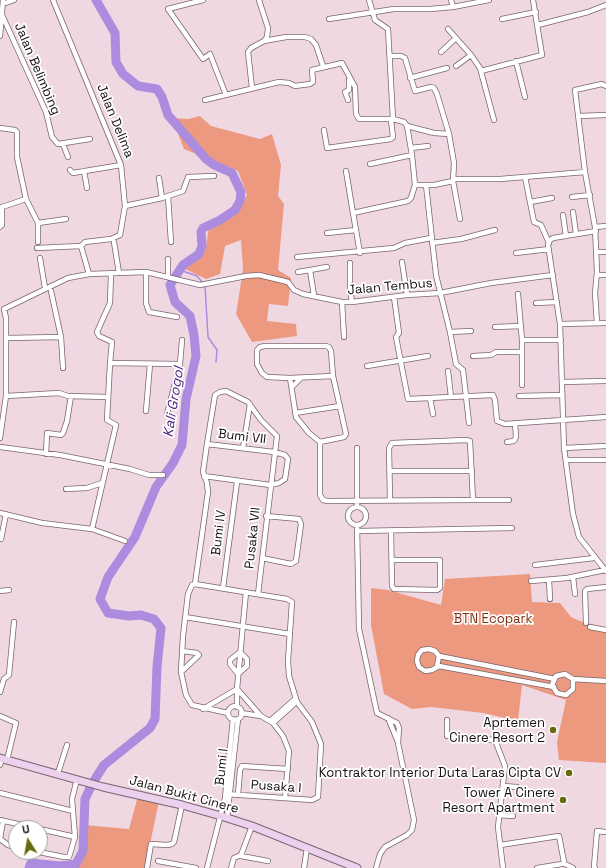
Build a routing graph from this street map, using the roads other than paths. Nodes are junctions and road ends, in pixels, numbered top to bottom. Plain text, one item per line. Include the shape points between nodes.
1 (14, 0) edge
2 (53, 0) edge
3 (203, 0) edge
4 (259, 0) edge
5 (369, 0) edge
6 (451, 0) edge
7 (489, 0) edge
8 (533, 0) edge
9 (3, 2) edge
10 (606, 5) edge
11 (453, 7) junction
12 (372, 12) junction
13 (536, 12) junction
14 (2, 15) junction
15 (329, 19) dead end
16 (502, 19) dead end
17 (538, 25) junction
18 (448, 29) dead end
19 (0, 36) edge
20 (456, 38) junction
21 (264, 42) junction
22 (441, 52) dead end
23 (471, 54) junction
24 (390, 56) junction
25 (516, 61) junction
26 (323, 66) junction
27 (456, 66) dead end
28 (447, 68) dead end
29 (482, 72) junction
30 (410, 78) junction
31 (349, 80) junction
32 (606, 86) edge
33 (252, 88) junction
34 (226, 95) junction
35 (525, 97) dead end
36 (204, 100) dead end
37 (348, 100) dead end
38 (606, 115) edge
39 (579, 116) junction
40 (392, 120) junction
41 (494, 120) dead end
42 (407, 126) junction
43 (0, 128) edge
44 (324, 130) dead end
45 (449, 134) junction
46 (90, 139) dead end
47 (63, 144) junction
48 (428, 146) dead end
49 (411, 148) junction
50 (412, 155) junction
51 (68, 158) dead end
52 (370, 164) dead end
53 (121, 165) junction
54 (70, 170) dead end
55 (84, 171) junction
56 (346, 171) dead end
57 (586, 172) junction
58 (214, 176) dead end
59 (525, 177) junction
60 (160, 178) dead end
61 (454, 180) junction
62 (415, 185) junction
63 (426, 185) junction
64 (87, 188) dead end
65 (590, 195) junction
66 (168, 196) junction
67 (572, 197) dead end
68 (162, 198) junction
69 (552, 198) dead end
70 (26, 199) junction
71 (530, 202) junction
72 (125, 206) junction
73 (573, 212) dead end
74 (353, 213) junction
75 (563, 215) dead end
76 (66, 219) dead end
77 (460, 219) dead end
78 (38, 223) junction
79 (606, 226) edge
80 (0, 227) edge
81 (596, 229) junction
82 (356, 230) junction
83 (495, 230) dead end
84 (327, 234) dead end
85 (576, 234) junction
86 (566, 236) junction
87 (431, 241) junction
88 (38, 242) dead end
89 (114, 242) dead end
90 (171, 242) dead end
91 (548, 243) junction
92 (81, 246) junction
93 (37, 248) dead end
94 (549, 249) junction
95 (360, 252) junction
96 (597, 252) junction
97 (606, 252) edge
98 (516, 253) dead end
99 (297, 257) dead end
100 (40, 258) dead end
101 (168, 259) dead end
102 (350, 262) dead end
103 (402, 262) dead end
104 (327, 267) dead end
105 (310, 270) junction
106 (146, 272) junction
107 (298, 272) dead end
108 (119, 273) junction
109 (89, 274) junction
110 (111, 274) junction
111 (553, 275) junction
112 (597, 275) junction
113 (606, 275) edge
114 (169, 276) junction
115 (45, 288) junction
116 (51, 291) dead end
117 (440, 293) junction
118 (518, 294) dead end
119 (407, 295) junction
120 (314, 296) junction
121 (394, 297) junction
122 (342, 302) junction
123 (352, 302) junction
124 (557, 302) junction
125 (536, 303) dead end
126 (2, 309) edge
127 (177, 317) dead end
128 (597, 323) junction
129 (606, 323) edge
130 (560, 324) junction
131 (496, 326) dead end
132 (521, 326) junction
133 (470, 331) dead end
134 (450, 332) junction
135 (61, 337) junction
136 (344, 337) dead end
137 (6, 338) junction
138 (182, 340) dead end
139 (522, 340) junction
140 (561, 340) junction
141 (522, 352) junction
142 (428, 356) dead end
143 (474, 356) dead end
144 (401, 360) junction
145 (110, 363) junction
146 (150, 364) junction
147 (180, 364) junction
148 (367, 366) dead end
149 (63, 368) dead end
150 (448, 371) dead end
151 (333, 376) junction
152 (290, 378) junction
153 (301, 378) junction
154 (605, 381) dead end
155 (562, 382) junction
156 (522, 385) dead end
157 (292, 387) junction
158 (562, 395) junction
159 (6, 396) junction
160 (72, 396) junction
161 (466, 396) junction
162 (519, 396) dead end
163 (108, 397) junction
164 (451, 397) junction
165 (430, 398) junction
166 (250, 404) junction
167 (340, 406) junction
168 (146, 411) dead end
169 (295, 413) junction
170 (167, 414) dead end
171 (432, 414) dead end
172 (606, 416) edge
173 (563, 419) junction
174 (469, 422) dead end
175 (515, 423) junction
176 (0, 438) edge
177 (320, 442) junction
178 (507, 442) dead end
179 (207, 444) junction
180 (606, 446) edge
181 (0, 447) edge
182 (243, 448) junction
183 (357, 448) dead end
184 (564, 448) junction
185 (274, 452) junction
186 (46, 454) junction
187 (566, 460) junction
188 (606, 460) edge
189 (106, 464) junction
190 (390, 471) junction
191 (472, 471) junction
192 (163, 475) dead end
193 (204, 476) junction
194 (237, 482) junction
195 (102, 483) junction
196 (270, 485) junction
197 (66, 489) dead end
198 (390, 500) junction
199 (474, 500) junction
200 (509, 500) dead end
201 (357, 501) junction
202 (357, 507) junction
203 (0, 513) edge
204 (6, 514) junction
205 (266, 516) junction
206 (357, 526) junction
207 (512, 528) dead end
208 (92, 529) junction
209 (391, 530) junction
210 (358, 531) junction
211 (1, 539) dead end
212 (125, 541) dead end
213 (262, 558) junction
214 (594, 558) junction
215 (392, 560) junction
216 (535, 565) dead end
217 (606, 571) edge
218 (573, 577) junction
219 (549, 580) junction
220 (531, 581) dead end
221 (195, 584) junction
222 (606, 587) edge
223 (223, 588) junction
224 (9, 590) dead end
225 (0, 591) edge
226 (246, 592) junction
227 (258, 594) junction
228 (575, 594) dead end
229 (550, 599) dead end
230 (185, 617) junction
231 (14, 622) dead end
232 (242, 626) junction
233 (606, 630) edge
234 (290, 634) junction
235 (182, 651) junction
236 (240, 652) junction
237 (439, 656) junction
238 (437, 666) junction
239 (180, 672) junction
240 (238, 674) junction
241 (534, 675) junction
242 (555, 679) junction
243 (572, 679) junction
244 (606, 681) edge
245 (533, 683) junction
246 (554, 687) junction
247 (237, 689) junction
248 (0, 692) edge
249 (296, 700) junction
250 (238, 707) junction
251 (203, 709) junction
252 (228, 713) junction
253 (242, 713) junction
254 (0, 716) edge
255 (261, 716) junction
256 (388, 718) junction
257 (235, 719) junction
258 (447, 720) dead end
259 (272, 722) junction
260 (398, 743) junction
261 (67, 745) dead end
262 (2, 760) edge
263 (288, 770) junction
264 (58, 773) junction
265 (77, 779) junction
266 (503, 786) junction
267 (517, 787) dead end
268 (0, 794) edge
269 (228, 794) junction
270 (238, 795) junction
271 (285, 798) junction
272 (182, 805) junction
273 (73, 811) junction
274 (499, 815) junction
275 (513, 816) dead end
276 (224, 817) junction
277 (2, 821) edge
278 (252, 826) junction
279 (48, 831) edge
280 (606, 832) edge
281 (75, 837) junction
282 (8, 845) edge
283 (500, 845) junction
284 (307, 848) junction
285 (48, 854) edge
286 (241, 856) junction
287 (158, 861) dead end
288 (268, 861) dead end
289 (563, 863) junction
290 (147, 868) edge
291 (196, 868) edge
292 (207, 868) edge
293 (231, 868) edge
294 (304, 868) edge
295 (354, 868) edge
296 (376, 868) edge
297 (503, 868) edge
298 (537, 868) edge
299 (548, 868) edge
300 (573, 868) edge
301 (595, 868) edge

1 - 9 street
2 - 53 street, Jalan Delima
3 - 34 street via 168,10 203,59 210,54
4 - 21 street via 268,28
5 - 12 street
6 - 11 street
7 - 11 street
8 - 13 street
9 - 14 street
10 - 17 street
11 - 12 street
12 - 15 street
12 - 24 street via 375,20 388,29
13 - 16 street
13 - 17 street
14 - 19 street
14 - 47 street, Jalan Belimbing via 46,112 52,137 58,144
17 - 25 street via 542,55
18 - 20 street
20 - 22 street
20 - 23 street
21 - 26 street via 286,37 311,39 316,45
21 - 33 street via 248,52
23 - 27 street
23 - 29 street
24 - 30 street via 405,58
24 - 40 street
25 - 29 street
25 - 35 street
26 - 31 street via 342,63
26 - 33 street via 312,70 313,82 310,84 295,86 279,82
28 - 30 street
29 - 41 street
30 - 45 street via 415,91 431,86 434,88
31 - 37 street via 349,90 345,92
31 - 40 street via 356,91 356,114 359,119
32 - 39 street via 602,84 574,90
33 - 34 street
34 - 36 street
38 - 39 street
39 - 57 street
40 - 42 street via 404,122
40 - 44 street via 391,139 327,148
42 - 45 street
42 - 49 street
43 - 70 street via 17,132 17,157
45 - 61 street
46 - 47 street
47 - 51 street
48 - 49 street
49 - 50 street
50 - 52 street
50 - 62 street
53 - 55 street
53 - 72 street, Jalan Delima
54 - 55 street via 73,173
55 - 64 street
56 - 74 street
57 - 59 street
57 - 65 street
58 - 66 street via 188,177 183,191
59 - 61 street
59 - 71 street
60 - 68 street
61 - 63 street
61 - 77 street
62 - 63 street
62 - 74 street via 408,201
63 - 87 street
65 - 67 street
65 - 81 street
66 - 68 street
66 - 90 street
68 - 72 street
69 - 71 street
70 - 78 street
70 - 80 street via 2,207
71 - 91 street via 534,222 541,225
72 - 92 street, Jalan Delima via 120,235 111,239 85,242
73 - 85 street
74 - 82 street
75 - 86 street
76 - 78 street
78 - 88 street
79 - 81 street
81 - 85 street
81 - 96 street
82 - 84 street
82 - 95 street
83 - 87 street via 461,239
85 - 86 street
86 - 91 street via 551,239
87 - 95 street via 405,243 394,248
87 - 117 street
89 - 108 street
91 - 94 street
92 - 93 street
92 - 109 street
94 - 98 street
94 - 111 street
95 - 99 street
96 - 97 street
96 - 112 street
100 - 115 street
101 - 114 street
102 - 123 street
103 - 119 street
104 - 105 street
105 - 107 street
105 - 120 street
106 - 108 street, Jalan Tembus
106 - 114 street, Jalan Tembus
106 - 127 street via 146,303 149,312
108 - 110 street, Jalan Tembus
109 - 110 street, Jalan Tembus
109 - 115 street, Jalan Tembus via 68,278
110 - 145 street via 110,303 98,332 99,336 112,342
111 - 117 street, Jalan Tembus
111 - 124 street
112 - 113 street
112 - 128 street
114 - 120 street, Jalan Tembus via 202,285 259,275 288,282 294,290
115 - 126 street, Jalan Tembus
116 - 135 street
117 - 119 street, Jalan Tembus
117 - 134 street, Jalan Tembus
118 - 132 street
119 - 121 street, Jalan Tembus
120 - 122 street, Jalan Tembus
121 - 123 street, Jalan Tembus
121 - 144 street via 399,334 396,337
122 - 123 street, Jalan Tembus
122 - 136 street
124 - 125 street
124 - 130 street
126 - 137 street
128 - 129 street
128 - 130 street
130 - 140 street
131 - 132 street
132 - 139 street
133 - 134 street
134 - 161 street, Jalan Tembus via 456,364 463,370
135 - 137 street
135 - 149 street
137 - 159 street
138 - 147 street
139 - 140 street
139 - 141 street
140 - 155 street
141 - 143 street via 496,352 491,355
141 - 156 street
142 - 144 street
144 - 148 street
144 - 165 street via 408,399
145 - 146 street
145 - 163 street
146 - 147 street
146 - 168 street
147 - 170 street
150 - 164 street
151 - 152 street via 329,347 265,346 256,350 257,364 264,375
151 - 153 street
151 - 167 street
152 - 153 street
152 - 157 street
153 - 157 street
154 - 155 street
155 - 158 street
157 - 169 street
158 - 162 street
158 - 173 street
159 - 160 street via 59,393
159 - 176 street
160 - 163 street
160 - 186 street via 63,433 46,433
161 - 164 street
161 - 174 street, Jalan Tembus
161 - 175 street via 492,394 498,423
163 - 189 street via 107,420 116,425
164 - 165 street
165 - 171 street
166 - 179 street via 226,391 216,395
166 - 182 street
166 - 185 street, Pusaka VII via 261,420 276,434
167 - 169 street
167 - 177 street via 346,434 344,437
169 - 177 street via 297,421
172 - 173 street
173 - 175 street
173 - 184 street
175 - 178 street via 516,437 514,441
177 - 201 street via 321,498 327,501
179 - 182 street, Bumi VII
179 - 193 street
180 - 184 street
181 - 186 street
182 - 185 street, Bumi VII
183 - 201 street
184 - 187 street
185 - 196 street, Pusaka VII
185 - 196 street via 287,456 285,479 283,482
186 - 189 street
187 - 188 street
187 - 214 street via 575,525 579,537
189 - 192 street via 149,475
189 - 195 street
190 - 191 street
190 - 191 street via 389,448 392,443 466,440 471,444
190 - 198 street
191 - 199 street
193 - 194 street
193 - 221 street via 208,492
194 - 196 street
194 - 223 street, Bumi IV
195 - 197 street via 87,488
195 - 208 street
196 - 205 street, Pusaka VII
198 - 199 street
198 - 201 street
199 - 200 street
201 - 202 street
202 - 206 street via 362,508 366,515 364,522
202 - 206 street via 350,510 347,518
203 - 204 street
204 - 208 street via 42,523
204 - 211 street
205 - 213 street, Pusaka VII
205 - 213 street via 299,519 301,524 296,561 291,564
206 - 210 street
207 - 209 street
208 - 212 street
209 - 210 street
209 - 215 street
210 - 256 street via 359,629 377,713
213 - 227 street, Pusaka VII
214 - 216 street
214 - 217 street
215 - 215 street via 440,560 440,588 394,589
217 - 218 street
218 - 219 street
218 - 228 street
219 - 220 street
219 - 229 street
221 - 223 street
221 - 230 street via 188,594
222 - 233 street via 585,591 588,625
223 - 226 street
224 - 225 street
226 - 227 street
226 - 232 street
227 - 234 street via 292,602
230 - 232 street
230 - 235 street
231 - 248 street via 9,675 4,679
232 - 234 street
232 - 236 street
234 - 249 street via 289,676
235 - 239 street
235 - 239 street via 199,655
236 - 240 street
236 - 240 street via 247,659 247,666
236 - 240 street via 230,660
237 - 238 street
237 - 238 street via 435,651 422,650 416,662 419,668 425,671
237 - 241 street
238 - 245 street
239 - 251 street via 189,702
240 - 247 street
241 - 242 street
241 - 245 street
242 - 243 street via 556,676 565,674
242 - 246 street via 552,685
243 - 244 street
243 - 246 street via 573,689 566,695 557,693
245 - 246 street
247 - 250 street
247 - 251 street
247 - 255 street
249 - 259 street
249 - 271 street, Pusaka I via 312,722 320,744 318,797 312,800
250 - 252 street via 230,708
250 - 253 street
251 - 252 street
252 - 257 street
253 - 255 street
253 - 257 street
254 - 262 street via 16,723
255 - 259 street
256 - 260 street
256 - 260 street via 397,723
257 - 269 street, Bumi I
258 - 266 street via 447,736 495,740 505,766
259 - 263 street via 287,744
260 - 296 street via 414,820 412,830 385,847
261 - 264 street
262 - 264 main road, Jalan Bukit Cinere
263 - 270 street via 243,766 240,770
263 - 271 street
264 - 265 main road, Jalan Bukit Cinere
265 - 272 main road, Jalan Bukit Cinere
265 - 273 street via 72,799
266 - 267 street
266 - 274 street
268 - 273 street
269 - 270 street, Pusaka I
269 - 276 street, Bumi I
270 - 271 street, Pusaka I
272 - 276 main road, Jalan Bukit Cinere
272 - 290 street via 174,842 167,845 151,844
273 - 281 street
274 - 275 street
274 - 283 street
276 - 278 main road, Jalan Bukit Cinere
276 - 292 street, Bumi I
277 - 282 street via 0,839
278 - 284 main road, Jalan Bukit Cinere
278 - 286 street
279 - 281 street
280 - 301 street via 597,832
281 - 285 street via 69,857
283 - 289 street via 559,836
283 - 297 street
284 - 294 street
284 - 295 main road, Jalan Bukit Cinere
286 - 288 street
286 - 293 street via 234,858
287 - 291 street
289 - 299 street
289 - 300 street
298 - 299 street

